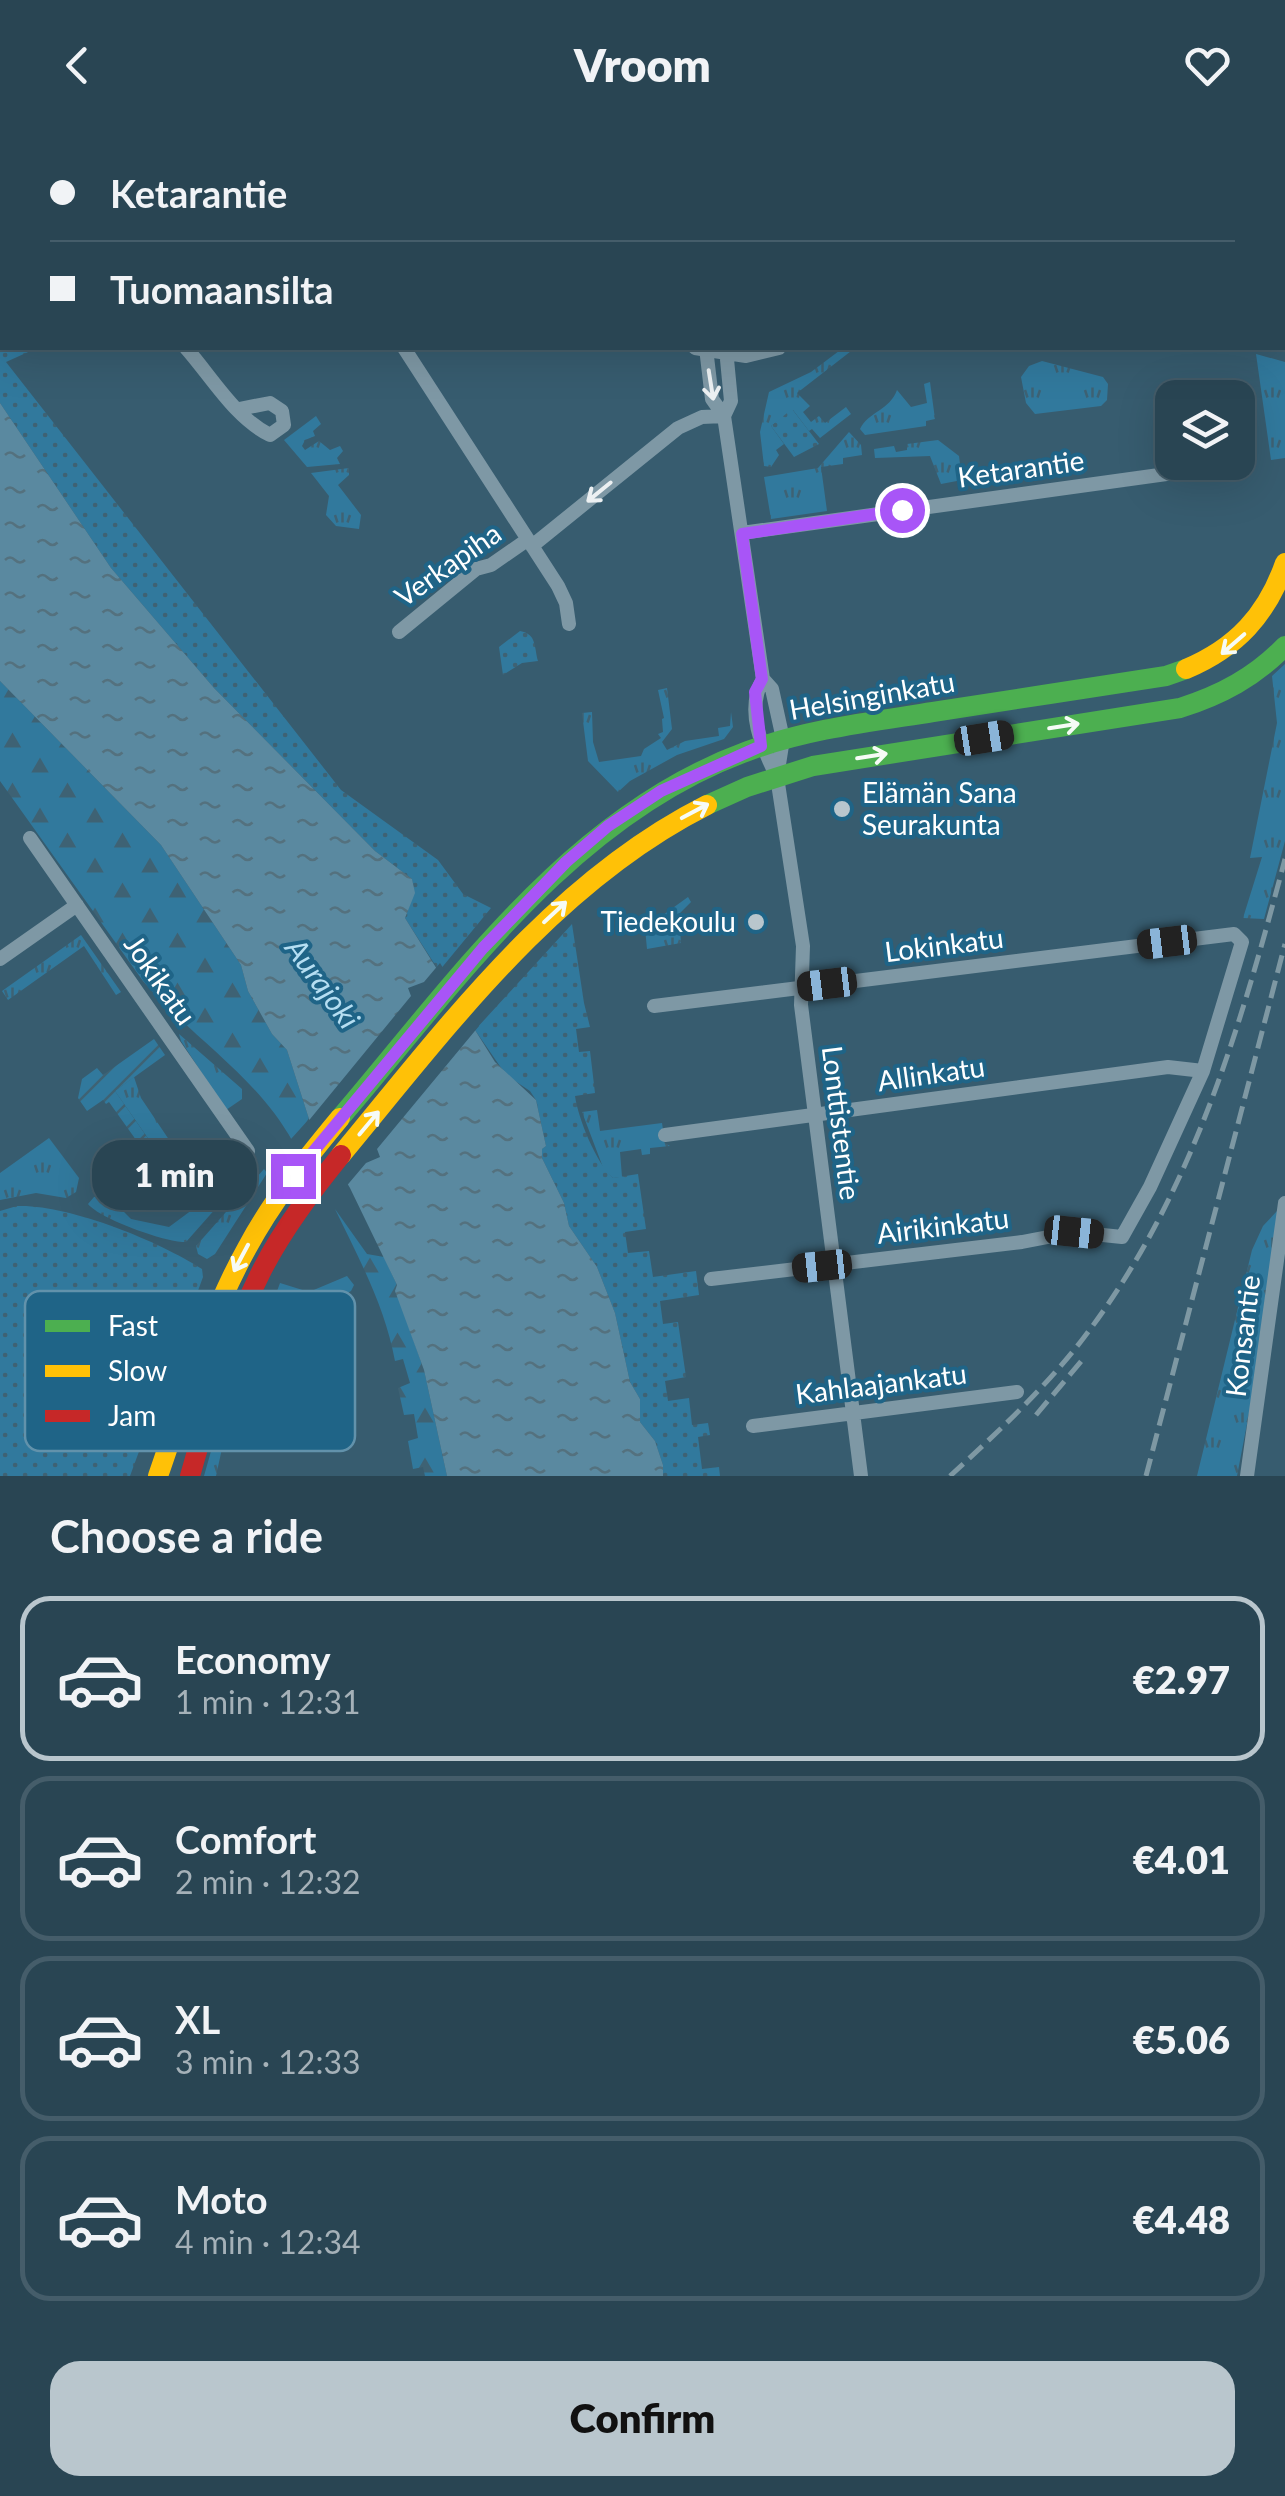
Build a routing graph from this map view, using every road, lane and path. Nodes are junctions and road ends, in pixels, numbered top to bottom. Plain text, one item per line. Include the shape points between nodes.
1 (188, 350) edge
2 (405, 350) edge
3 (703, 350) edge
4 (726, 350) edge
5 (771, 350) edge
6 (238, 410) dead end
7 (724, 416) junction
8 (1155, 477) edge
9 (742, 534) junction
10 (529, 543) junction
11 (1285, 563) edge
12 (570, 624) dead end
13 (399, 632) dead end
14 (1285, 646) edge
15 (762, 679) junction
16 (784, 739) junction
17 (761, 746) junction
18 (777, 777) junction
19 (30, 838) dead end
20 (76, 905) junction
21 (0, 959) edge
22 (802, 988) junction
23 (654, 1006) dead end
24 (1203, 1071) junction
25 (815, 1115) junction
26 (665, 1135) dead end
27 (248, 1151) dead end
28 (1285, 1202) edge
29 (834, 1264) junction
30 (711, 1279) dead end
31 (226, 1291) edge
32 (252, 1291) edge
33 (1017, 1392) dead end
34 (853, 1412) junction
35 (753, 1426) dead end
36 (167, 1451) edge
37 (198, 1451) edge
38 (158, 1476) edge
39 (190, 1476) edge
40 (861, 1476) edge
41 (1247, 1476) edge

1 - 6 street
2 - 10 street
3 -> 7 street, Lonttistentie via 712,399
4 - 5 street via 746,356
4 - 7 street, Lonttistentie via 731,401
7 - 9 street, Lonttistentie
7 -> 10 street, Verkapiha via 678,428
8 - 9 street, Ketarantie
9 - 15 street, Lonttistentie
10 - 12 street via 564,596
10 - 13 street, Verkapiha via 476,569
11 -> 16 main road, Helsinginkatu via 1258,619 1229,649 1192,669
18 -> 14 main road via 1180,708 1241,684
15 - 16 street, Lonttistentie via 772,689
15 - 17 street, Lonttistentie via 755,692
16 - 17 main road, Helsinginkatu
16 - 18 street, Lonttistentie
17 - 18 street, Lonttistentie
17 -> 31 main road, Helsinginkatu via 624,815 566,862 483,948 293,1176
18 - 22 street, Lonttistentie via 803,946
32 -> 18 main road via 306,1198 496,971 562,906 632,848 712,802
19 - 20 street, Jokikatu
20 - 21 street
20 - 27 street, Jokikatu
22 - 23 street, Lokinkatu
22 - 24 street, Lokinkatu via 1234,934 1242,942 1239,957
22 - 25 street, Lonttistentie
24 - 25 street, Allinkatu via 1168,1067
24 - 29 street, Airikinkatu via 1122,1238 1074,1232
25 - 26 street, Allinkatu
25 - 29 street, Lonttistentie
28 - 41 street, Konsantie
29 - 30 street, Airikinkatu
29 - 34 street, Lonttistentie
33 - 34 street, Kahlaajankatu
34 - 35 street, Kahlaajankatu
34 - 40 street, Lonttistentie
36 -> 38 main road, Helsinginkatu
39 -> 37 main road

